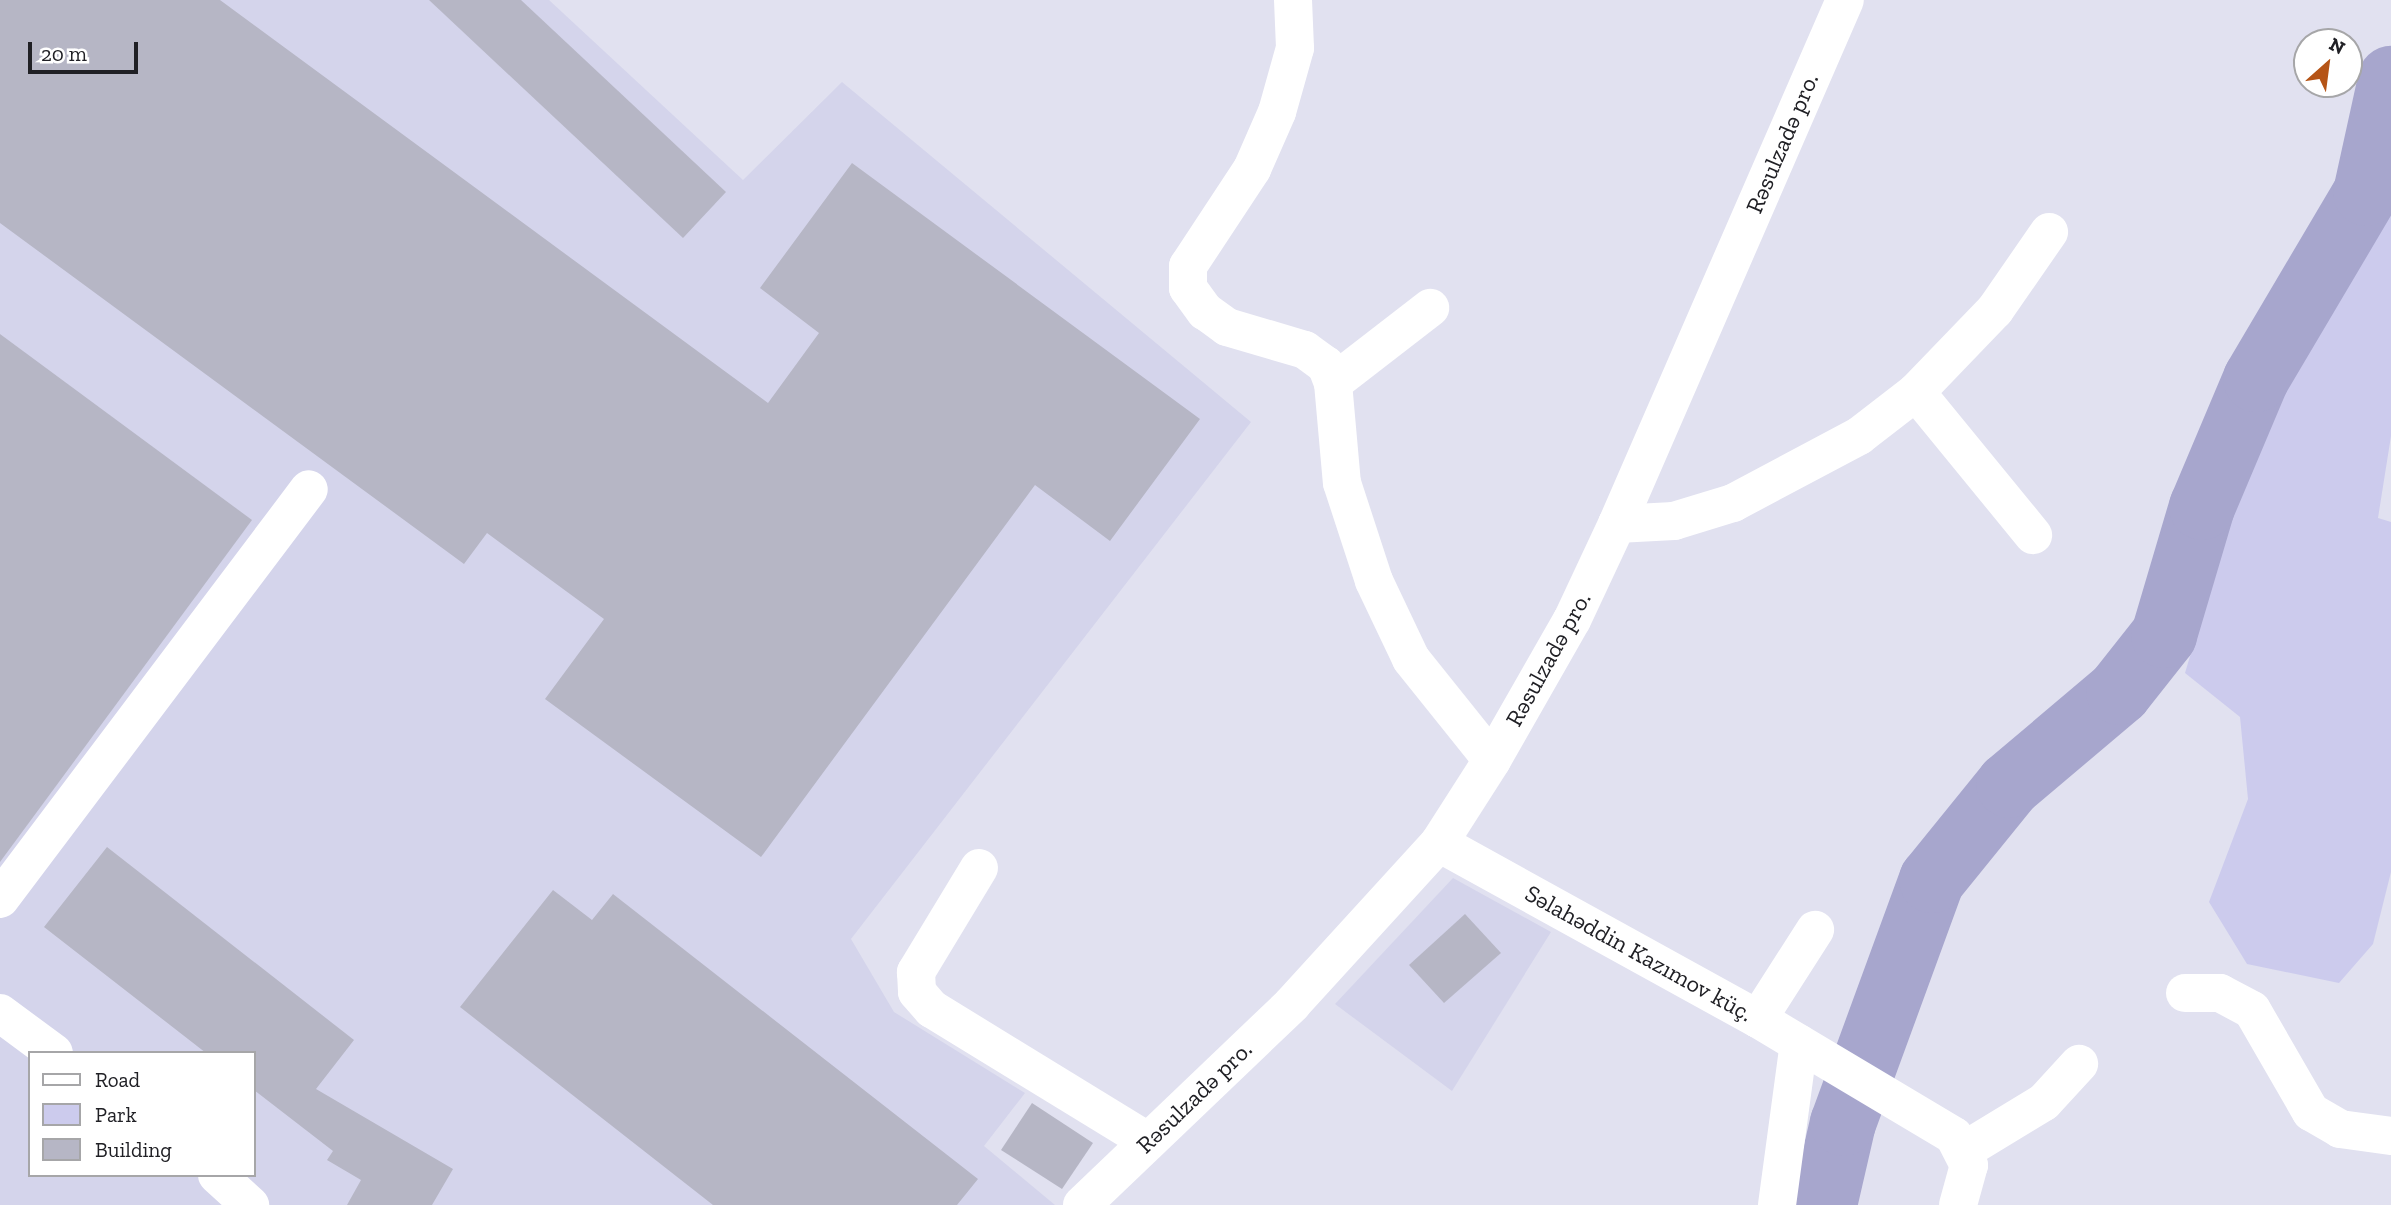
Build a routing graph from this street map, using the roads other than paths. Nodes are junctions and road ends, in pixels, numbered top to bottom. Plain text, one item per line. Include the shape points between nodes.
1 (1293, 0) edge
2 (1845, 0) edge
3 (2049, 232) dead end
4 (1430, 308) dead end
5 (1333, 383) junction
6 (1916, 392) junction
7 (309, 489) dead end
8 (1617, 524) junction
9 (2034, 535) dead end
10 (1492, 760) junction
11 (1439, 843) junction
12 (979, 868) dead end
13 (3, 890) edge
14 (1815, 930) dead end
15 (2185, 993) dead end
16 (0, 1013) edge
17 (1758, 1019) junction
18 (1798, 1043) junction
19 (51, 1051) edge
20 (2079, 1064) dead end
21 (2391, 1136) edge
22 (1147, 1141) junction
23 (1965, 1150) junction
24 (219, 1177) edge
25 (250, 1205) edge
26 (1082, 1205) edge
27 (1777, 1205) edge
28 (1958, 1205) edge

1 - 5 street via 1295,48 1277,112 1252,169 1188,266 1188,288 1205,311 1227,327 1305,350 1326,365
2 - 8 street, Rəsulzadə pro.
3 - 6 street via 1996,310
4 - 5 street
5 - 10 street via 1342,483 1374,582 1411,659
6 - 8 street via 1859,436 1733,503 1674,521
6 - 9 street
7 - 13 street
8 - 10 street, Rəsulzadə pro. via 1572,620
10 - 11 street, Rəsulzadə pro.
11 - 17 street, Səlahəddin Kazımov küç.
11 - 22 street, Rəsulzadə pro. via 1292,1004
12 - 22 street via 916,972 916,992 932,1009
14 - 17 street
15 - 21 street via 2220,993 2252,1010 2311,1112 2340,1129
16 - 19 street
17 - 18 street, Səlahəddin Kazımov küç.
18 - 23 street, Səlahəddin Kazımov küç. via 1954,1136
18 - 27 street
20 - 23 street via 2044,1102
22 - 26 street, Rəsulzadə pro.
23 - 28 street via 1969,1178
24 - 25 street

